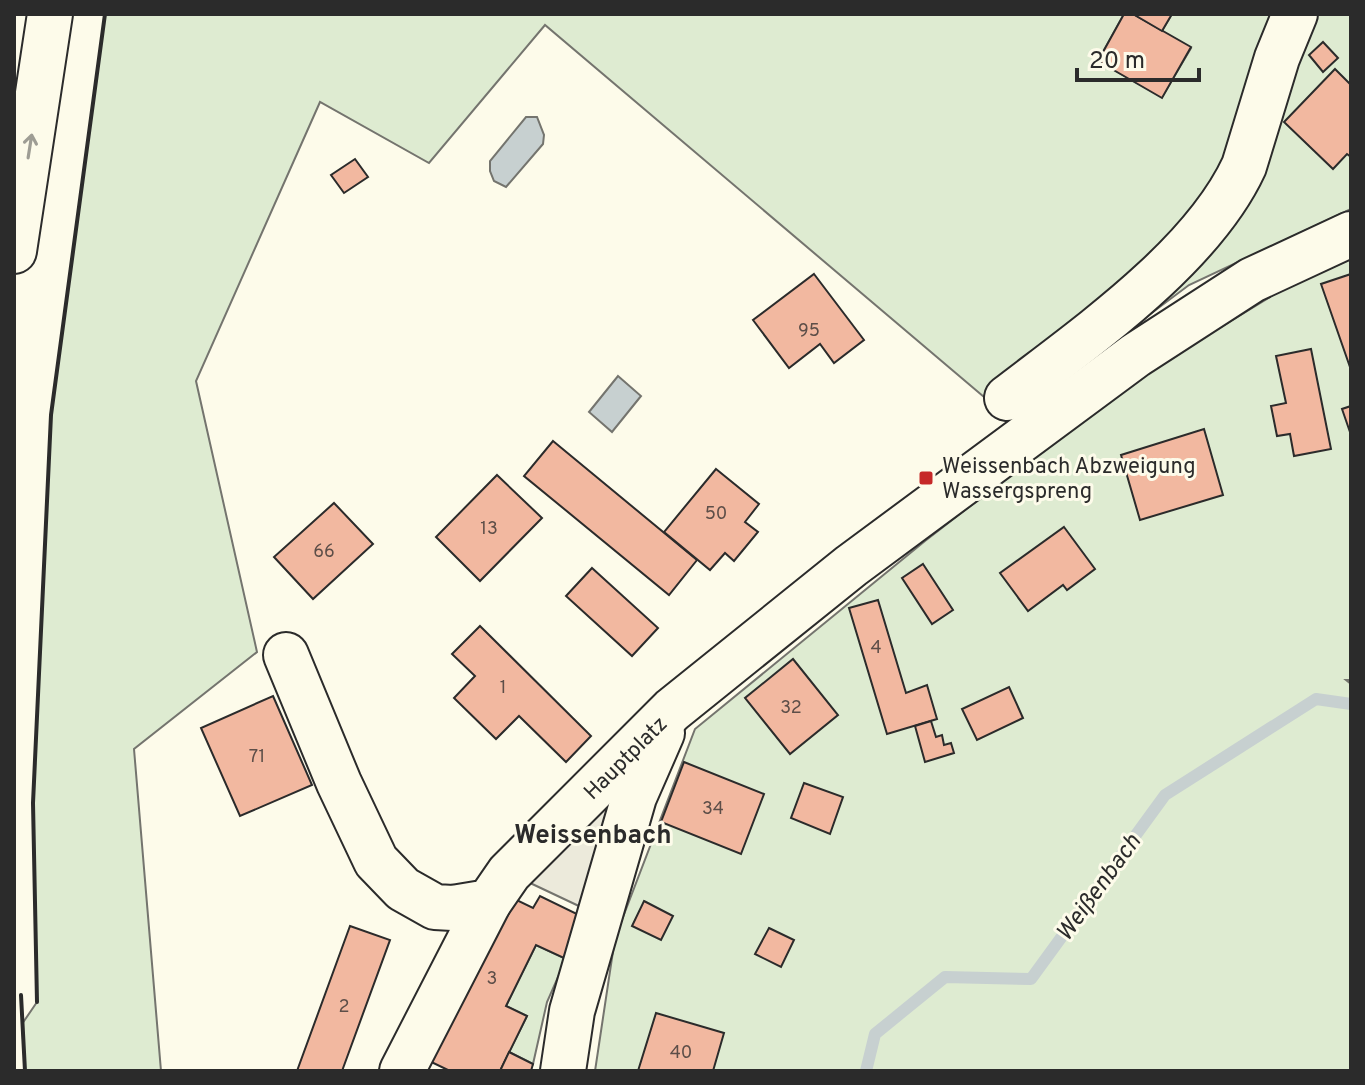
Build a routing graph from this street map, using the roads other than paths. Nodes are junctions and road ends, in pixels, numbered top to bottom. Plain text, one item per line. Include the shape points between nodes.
1 (50, 14) edge
2 (1295, 14) edge
3 (1351, 234) edge
4 (14, 251) edge
5 (1007, 398) dead end
6 (286, 655) dead end
7 (672, 710) junction
8 (499, 887) junction
9 (402, 1071) edge
10 (563, 1071) edge

4 -> 1 main road
2 - 5 main road via 1244,166 1203,228 1127,304
3 - 7 main road, Hauptplatz via 1252,280 1136,355 851,566
6 - 8 main road via 376,861 403,889 435,907 453,908
7 - 8 main road, Hauptplatz
7 - 10 main road via 634,797 572,1011
8 - 9 main road, Hauptplatz

